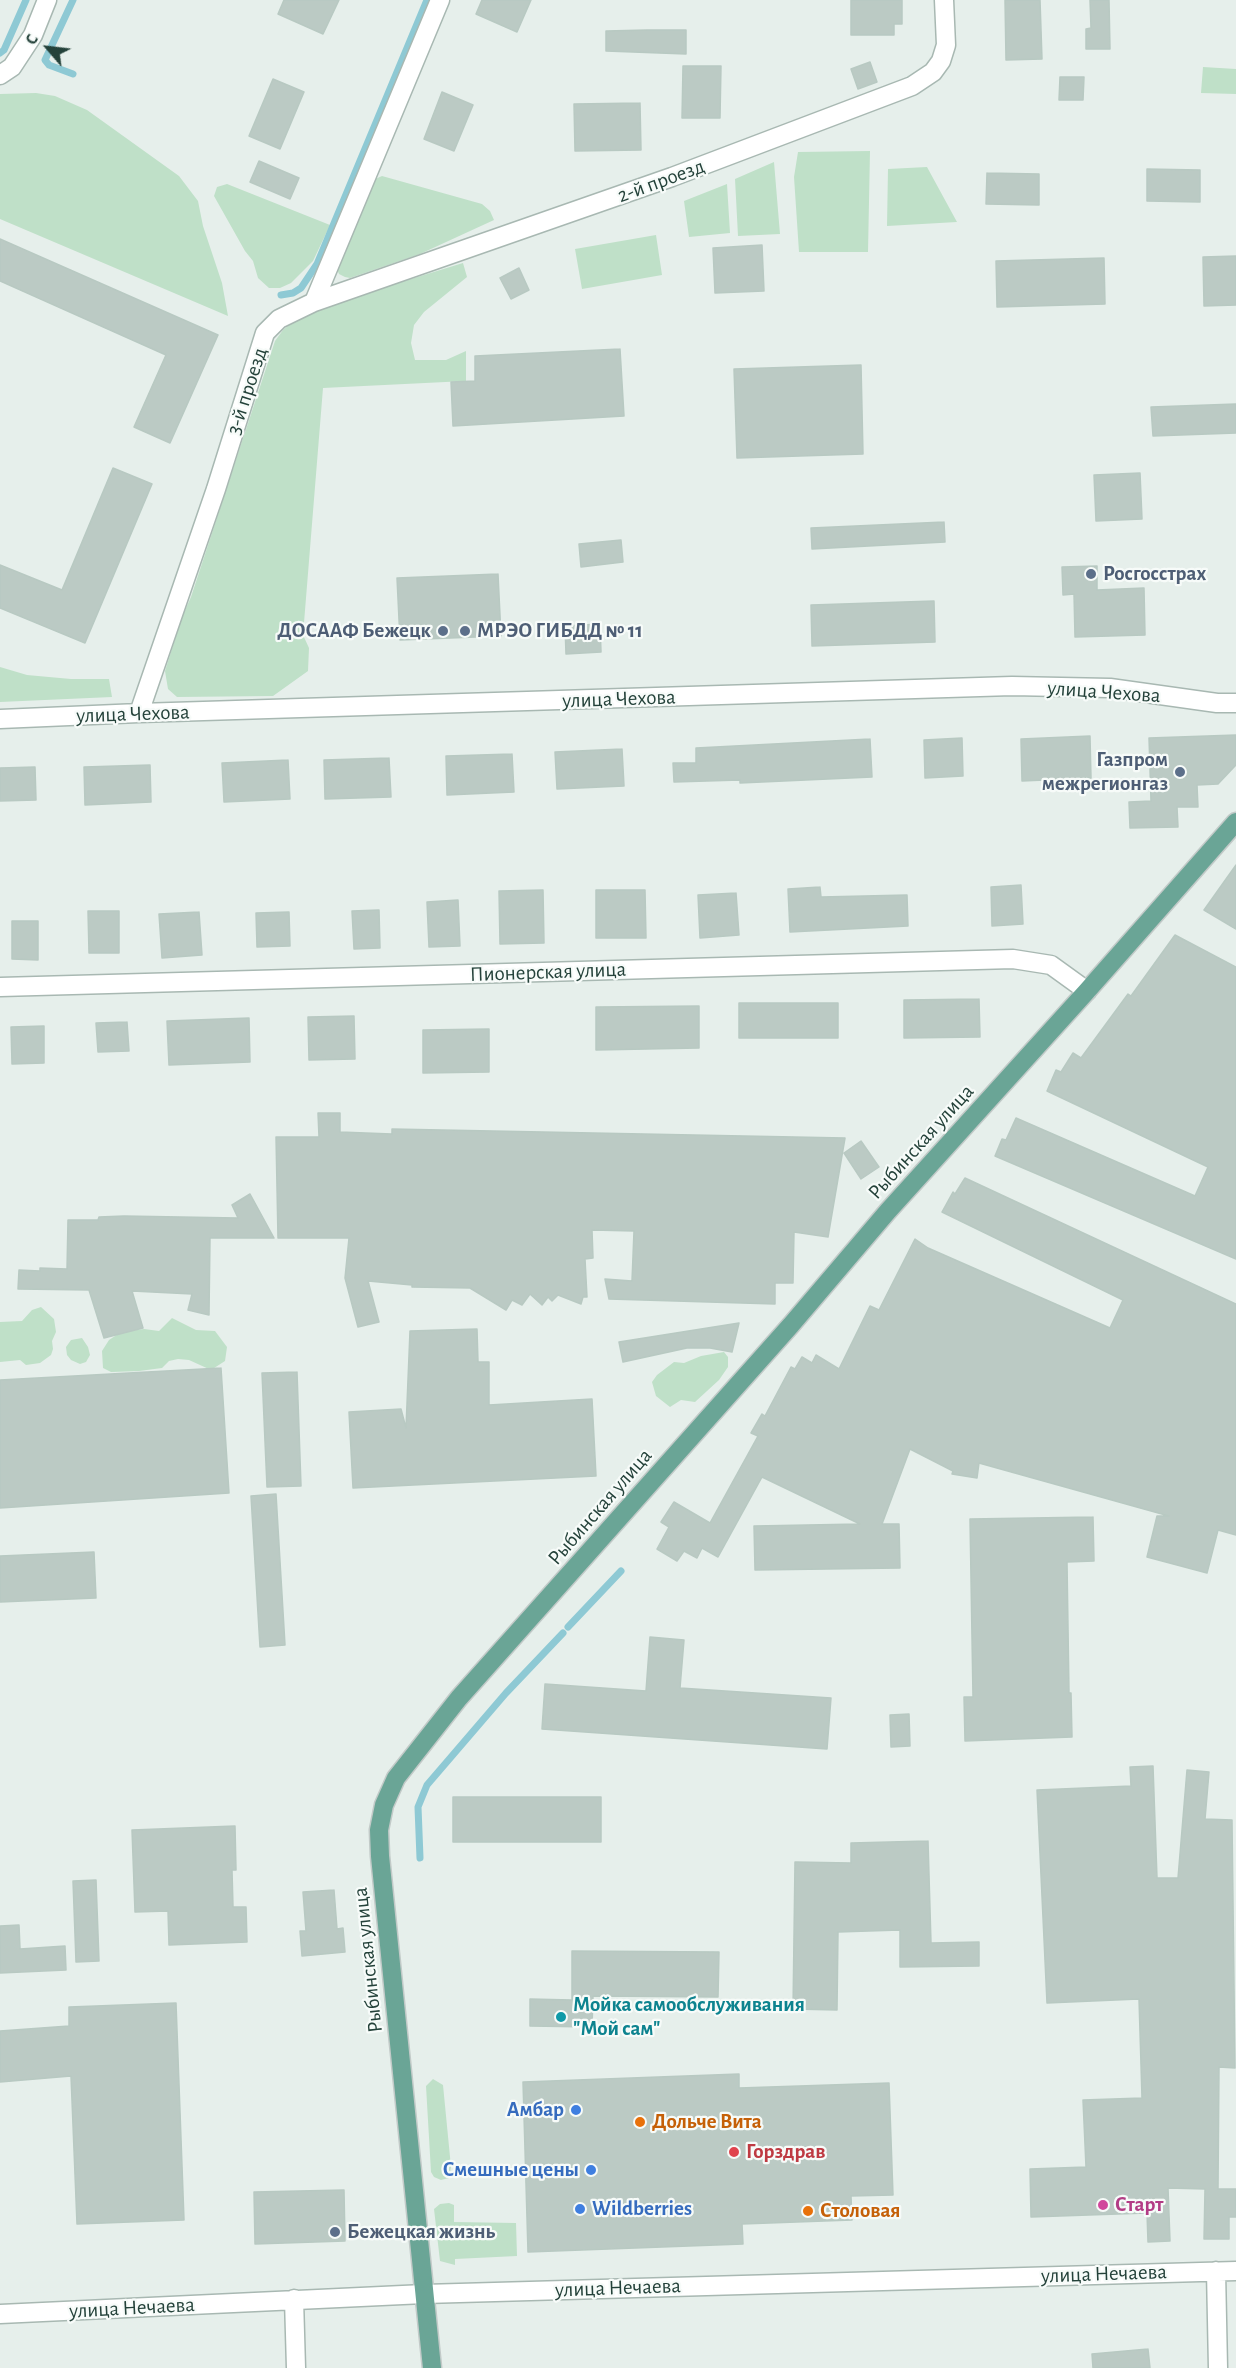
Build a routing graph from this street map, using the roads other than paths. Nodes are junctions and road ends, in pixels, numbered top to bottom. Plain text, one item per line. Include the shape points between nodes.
1 (47, 0) edge
2 (440, 0) edge
3 (944, 0) edge
4 (0, 75) edge
5 (314, 302) junction
6 (1236, 703) edge
7 (139, 713) junction
8 (0, 719) edge
9 (1236, 822) edge
10 (0, 987) edge
11 (1087, 991) junction
12 (1216, 2271) junction
13 (1236, 2271) edge
14 (424, 2294) junction
15 (294, 2299) junction
16 (0, 2314) edge
17 (296, 2368) edge
18 (432, 2368) edge
19 (1218, 2368) edge

1 - 4 street via 33,35 12,67
2 - 5 street
3 - 5 street, 2-й проезд via 946,45 941,61 933,72 912,86 672,177
5 - 7 street, 3-й проезд via 279,319 265,333
6 - 7 street, улица Чехова via 1110,687 1012,686
7 - 8 street, улица Чехова
9 - 11 main road, Рыбинская улица
10 - 11 street, Пионерская улица via 1013,959 1051,965
11 - 14 main road, Рыбинская улица via 459,1698 396,1778 384,1805 379,1830 380,1856
12 - 13 street, улица Нечаева
12 - 14 street, улица Нечаева
12 - 19 street
14 - 15 street, улица Нечаева
14 - 18 main road, Рыбинская улица
15 - 16 street, улица Нечаева
15 - 17 street

